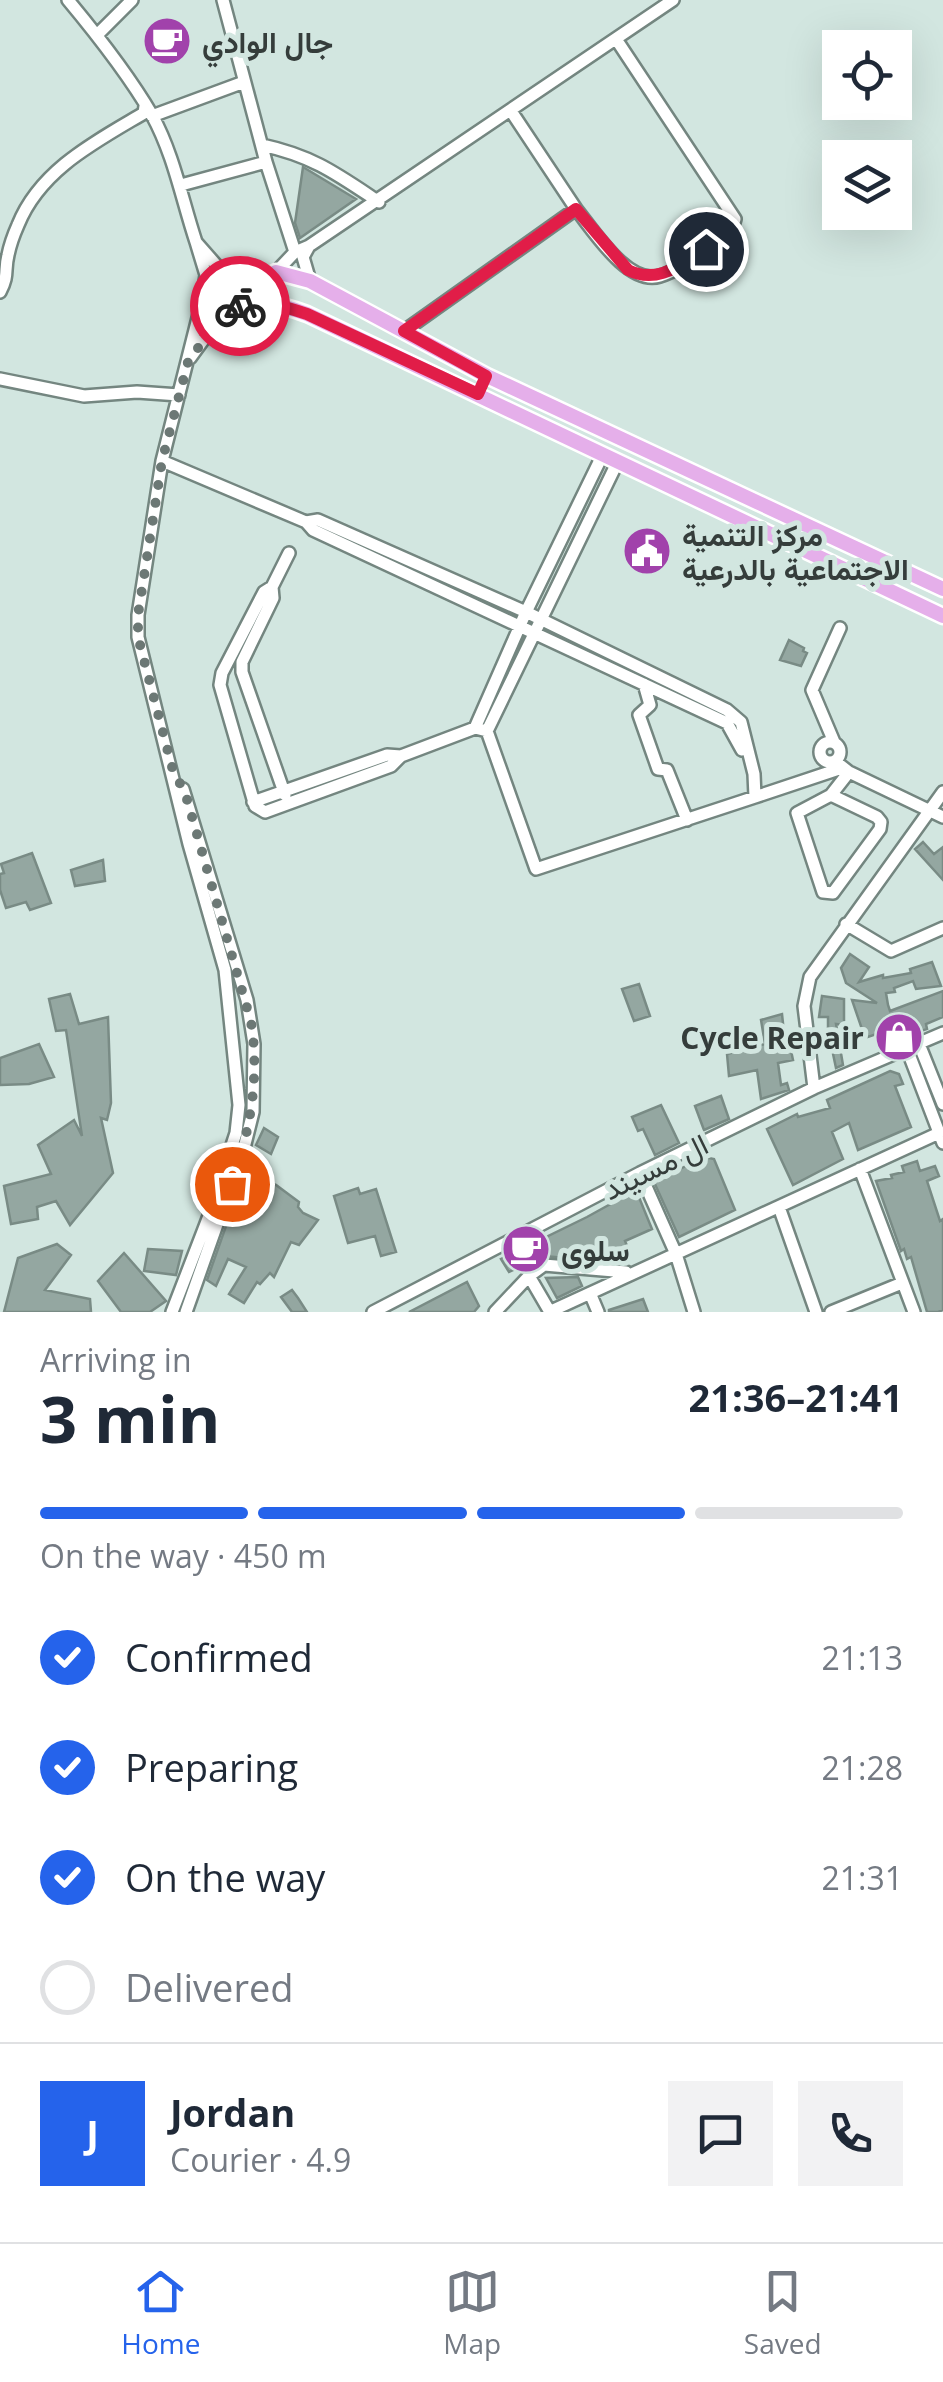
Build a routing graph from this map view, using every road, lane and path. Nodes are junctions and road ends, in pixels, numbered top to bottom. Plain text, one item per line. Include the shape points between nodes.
1 (68, 0) edge
2 (132, 0) edge
3 (223, 0) edge
4 (673, 0) edge
5 (97, 36) junction
6 (616, 39) junction
7 (244, 82) junction
8 (149, 111) junction
9 (511, 111) junction
10 (262, 144) junction
11 (266, 162) junction
12 (181, 186) junction
13 (379, 202) junction
14 (576, 209) junction
15 (196, 242) junction
16 (309, 246) junction
17 (295, 252) junction
18 (276, 272) junction
19 (224, 274) junction
20 (310, 281) junction
21 (0, 292) edge
22 (225, 310) junction
23 (372, 314) junction
24 (404, 331) junction
25 (362, 337) junction
26 (188, 362) junction
27 (486, 376) junction
28 (0, 379) edge
29 (478, 394) junction
30 (179, 395) junction
31 (611, 457) junction
32 (162, 461) junction
33 (306, 522) junction
34 (289, 552) dead end
35 (272, 587) junction
36 (943, 588) edge
37 (526, 612) junction
38 (943, 616) edge
39 (540, 619) junction
40 (520, 626) junction
41 (840, 628) dead end
42 (533, 632) junction
43 (244, 681) junction
44 (644, 684) junction
45 (220, 685) junction
46 (481, 729) junction
47 (172, 767) junction
48 (842, 767) junction
49 (754, 774) junction
50 (943, 792) edge
51 (832, 794) junction
52 (756, 797) junction
53 (286, 798) junction
54 (929, 811) junction
55 (943, 817) edge
56 (687, 820) junction
57 (846, 924) junction
58 (943, 928) edge
59 (251, 1022) junction
60 (232, 1024) junction
61 (943, 1033) edge
62 (912, 1046) junction
63 (814, 1088) junction
64 (943, 1104) edge
65 (941, 1138) edge
66 (860, 1169) junction
67 (640, 1173) junction
68 (779, 1207) junction
69 (676, 1254) junction
70 (629, 1272) junction
71 (529, 1276) junction
72 (902, 1283) junction
73 (590, 1293) junction
74 (172, 1312) edge
75 (186, 1312) edge
76 (373, 1312) edge
77 (495, 1312) edge
78 (549, 1312) edge
79 (598, 1312) edge
80 (694, 1312) edge
81 (816, 1312) edge
82 (832, 1312) edge
83 (914, 1312) edge

1 - 5 street
2 - 5 street
3 - 7 street
4 - 6 street
5 - 8 street
6 - 9 street
6 - 14 street via 735,226 659,276 646,276 628,270
7 - 8 street
7 - 10 street
8 - 12 street
8 - 21 street via 84,148 40,185 20,220
9 - 13 street
9 - 14 street
10 - 11 street
10 - 13 street via 318,161
11 - 12 street
11 - 17 street
12 - 15 street
13 - 16 street
14 - 24 street
15 - 19 street
15 - 26 street via 206,275
16 - 17 street
16 - 20 street via 303,257
17 - 18 street
18 - 19 main road
18 - 20 main road
19 - 22 main road via 208,285 204,300 214,312
20 - 23 main road
22 - 25 main road via 277,304
22 - 26 street
23 - 24 main road
23 - 25 main road
24 - 27 main road
25 - 29 main road
26 - 30 street
27 - 29 main road
27 - 36 main road
28 - 30 street via 84,396
29 - 31 main road
30 - 32 street
31 - 37 street
31 - 38 main road
31 - 39 street
32 - 33 street
32 - 47 street via 138,637
33 - 37 street via 318,520
33 - 40 street
34 - 35 street
35 - 43 street via 273,598 242,662
35 - 45 street
37 - 39 street
37 - 40 street
39 - 42 street
39 - 49 street via 727,710 742,722
40 - 42 street
40 - 46 street
41 - 48 street via 812,690 834,742 820,753
42 - 44 street
42 - 46 street
43 - 45 street
43 - 53 street
44 - 49 street via 728,724
44 - 56 street via 650,705 640,715 658,769 667,770
45 - 53 street via 254,802
46 - 53 street via 386,755
46 - 56 street via 536,869
47 - 59 street via 192,814
47 - 60 street via 225,970
48 - 51 street
48 - 52 street
48 - 54 street
49 - 52 street
50 - 54 street
51 - 51 street via 797,813 828,894 881,822
52 - 56 street
54 - 55 street
54 - 57 street
57 - 58 street via 892,951
57 - 63 street via 810,977 804,1006
59 - 60 street via 244,1038
59 - 75 street via 253,1112
60 - 74 street via 240,1105 236,1133
61 - 62 street, ال مسيند
62 - 63 street, ال مسيند
62 - 64 street
62 - 65 street
63 - 67 street, ال مسيند
65 - 66 street
66 - 68 street
66 - 72 street
67 - 69 street
67 - 76 street, ال مسيند
68 - 69 street
68 - 81 street
69 - 70 street
69 - 80 street
70 - 71 street via 544,1265
70 - 73 street
71 - 77 street
71 - 78 street
72 - 82 street
72 - 83 street
73 - 78 street
73 - 79 street

